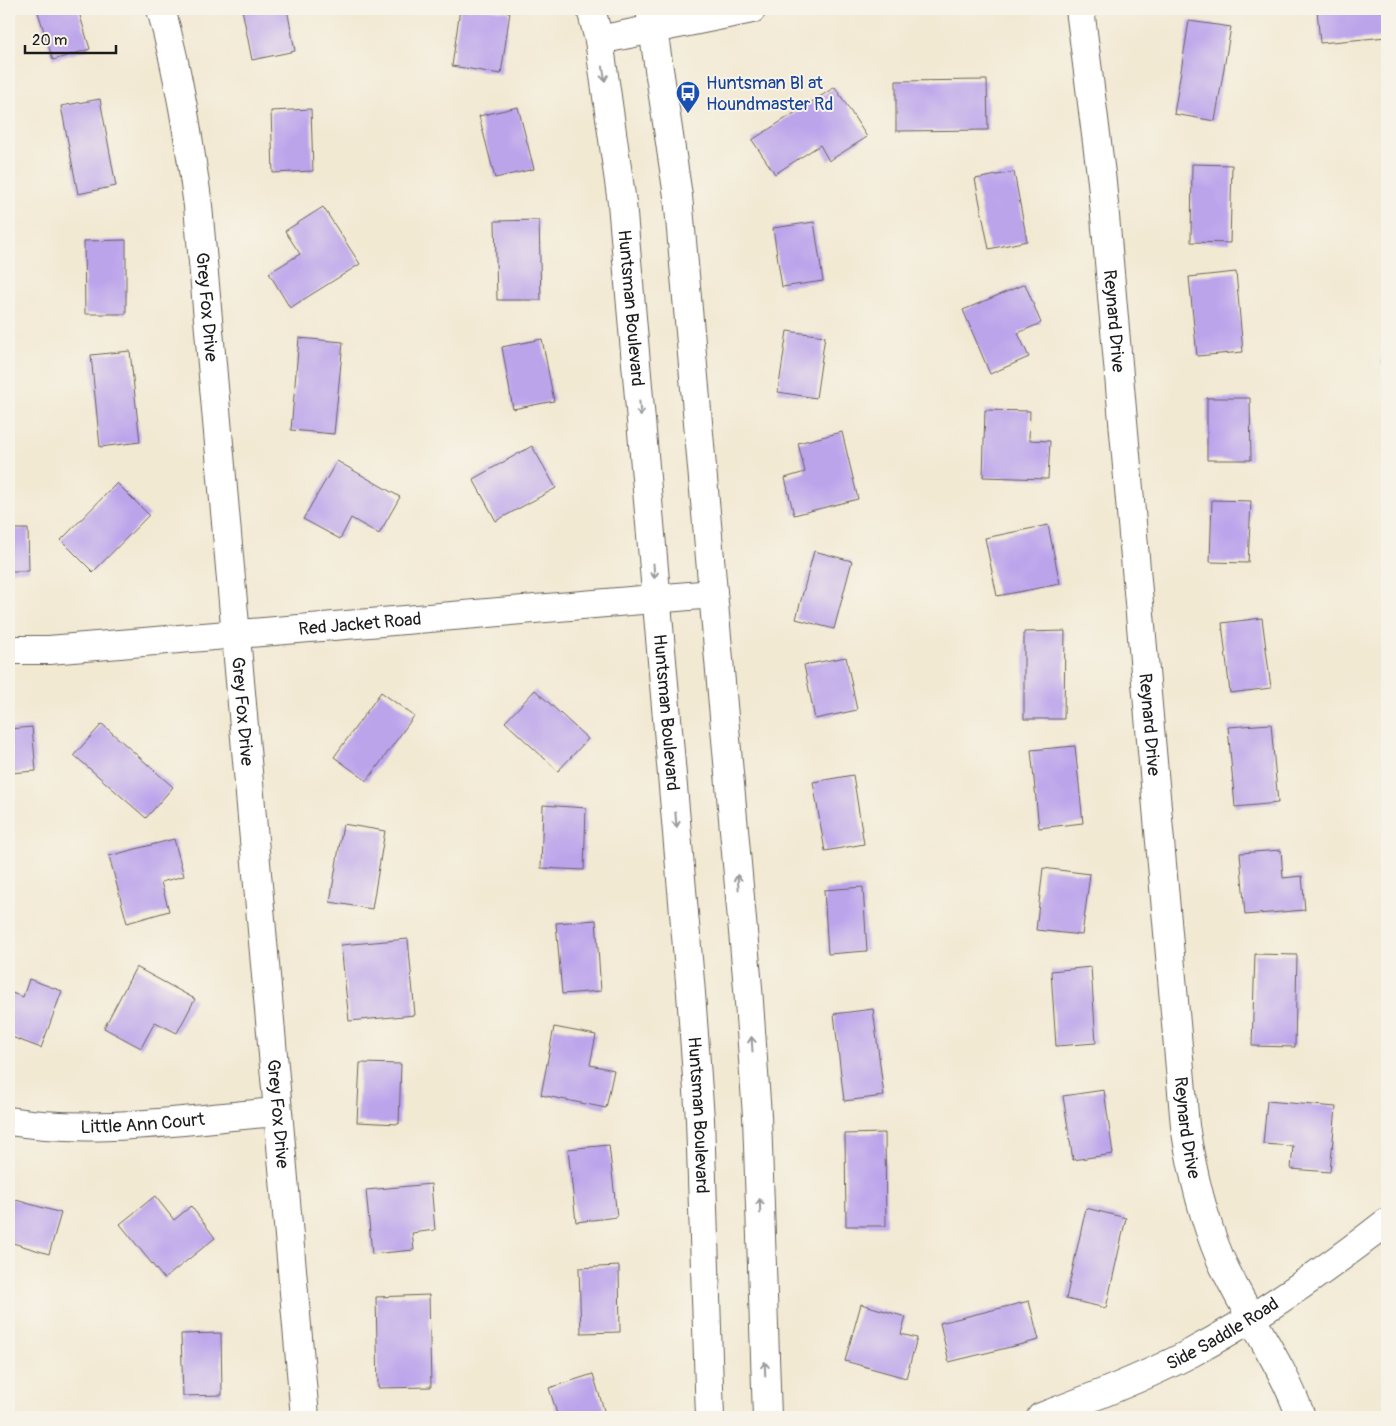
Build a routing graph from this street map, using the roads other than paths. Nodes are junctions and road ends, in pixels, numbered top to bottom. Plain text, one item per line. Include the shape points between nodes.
1 (160, 9) edge
2 (592, 9) edge
3 (752, 9) edge
4 (1080, 9) edge
5 (652, 18) edge
6 (599, 40) junction
7 (713, 594) junction
8 (656, 599) junction
9 (236, 634) junction
10 (9, 650) edge
11 (277, 1112) junction
12 (9, 1121) edge
13 (1387, 1222) edge
14 (1251, 1316) junction
15 (305, 1417) edge
16 (710, 1417) edge
17 (767, 1417) edge
18 (1041, 1417) edge
19 (1301, 1417) edge

1 - 9 street, Grey Fox Drive via 187,123 198,206
2 - 6 street, Huntsman Boulevard
3 - 5 street
4 - 14 street, Reynard Drive via 1102,182 1185,1126 1193,1176 1209,1229
5 - 6 street
5 - 7 street via 678,196
6 -> 8 street, Huntsman Boulevard via 622,202
7 - 8 street, Red Jacket Road
17 -> 7 street via 757,1116
8 - 9 street, Red Jacket Road
8 -> 16 street, Huntsman Boulevard via 700,1119
9 - 10 street, Red Jacket Road via 49,650
9 - 11 street, Grey Fox Drive
11 - 12 street, Little Ann Court via 108,1126 65,1127
11 - 15 street, Grey Fox Drive
13 - 14 street, Side Saddle Road via 1339,1260
14 - 18 street, Side Saddle Road via 1191,1353 1092,1398
14 - 19 street, Reynard Drive via 1290,1386

